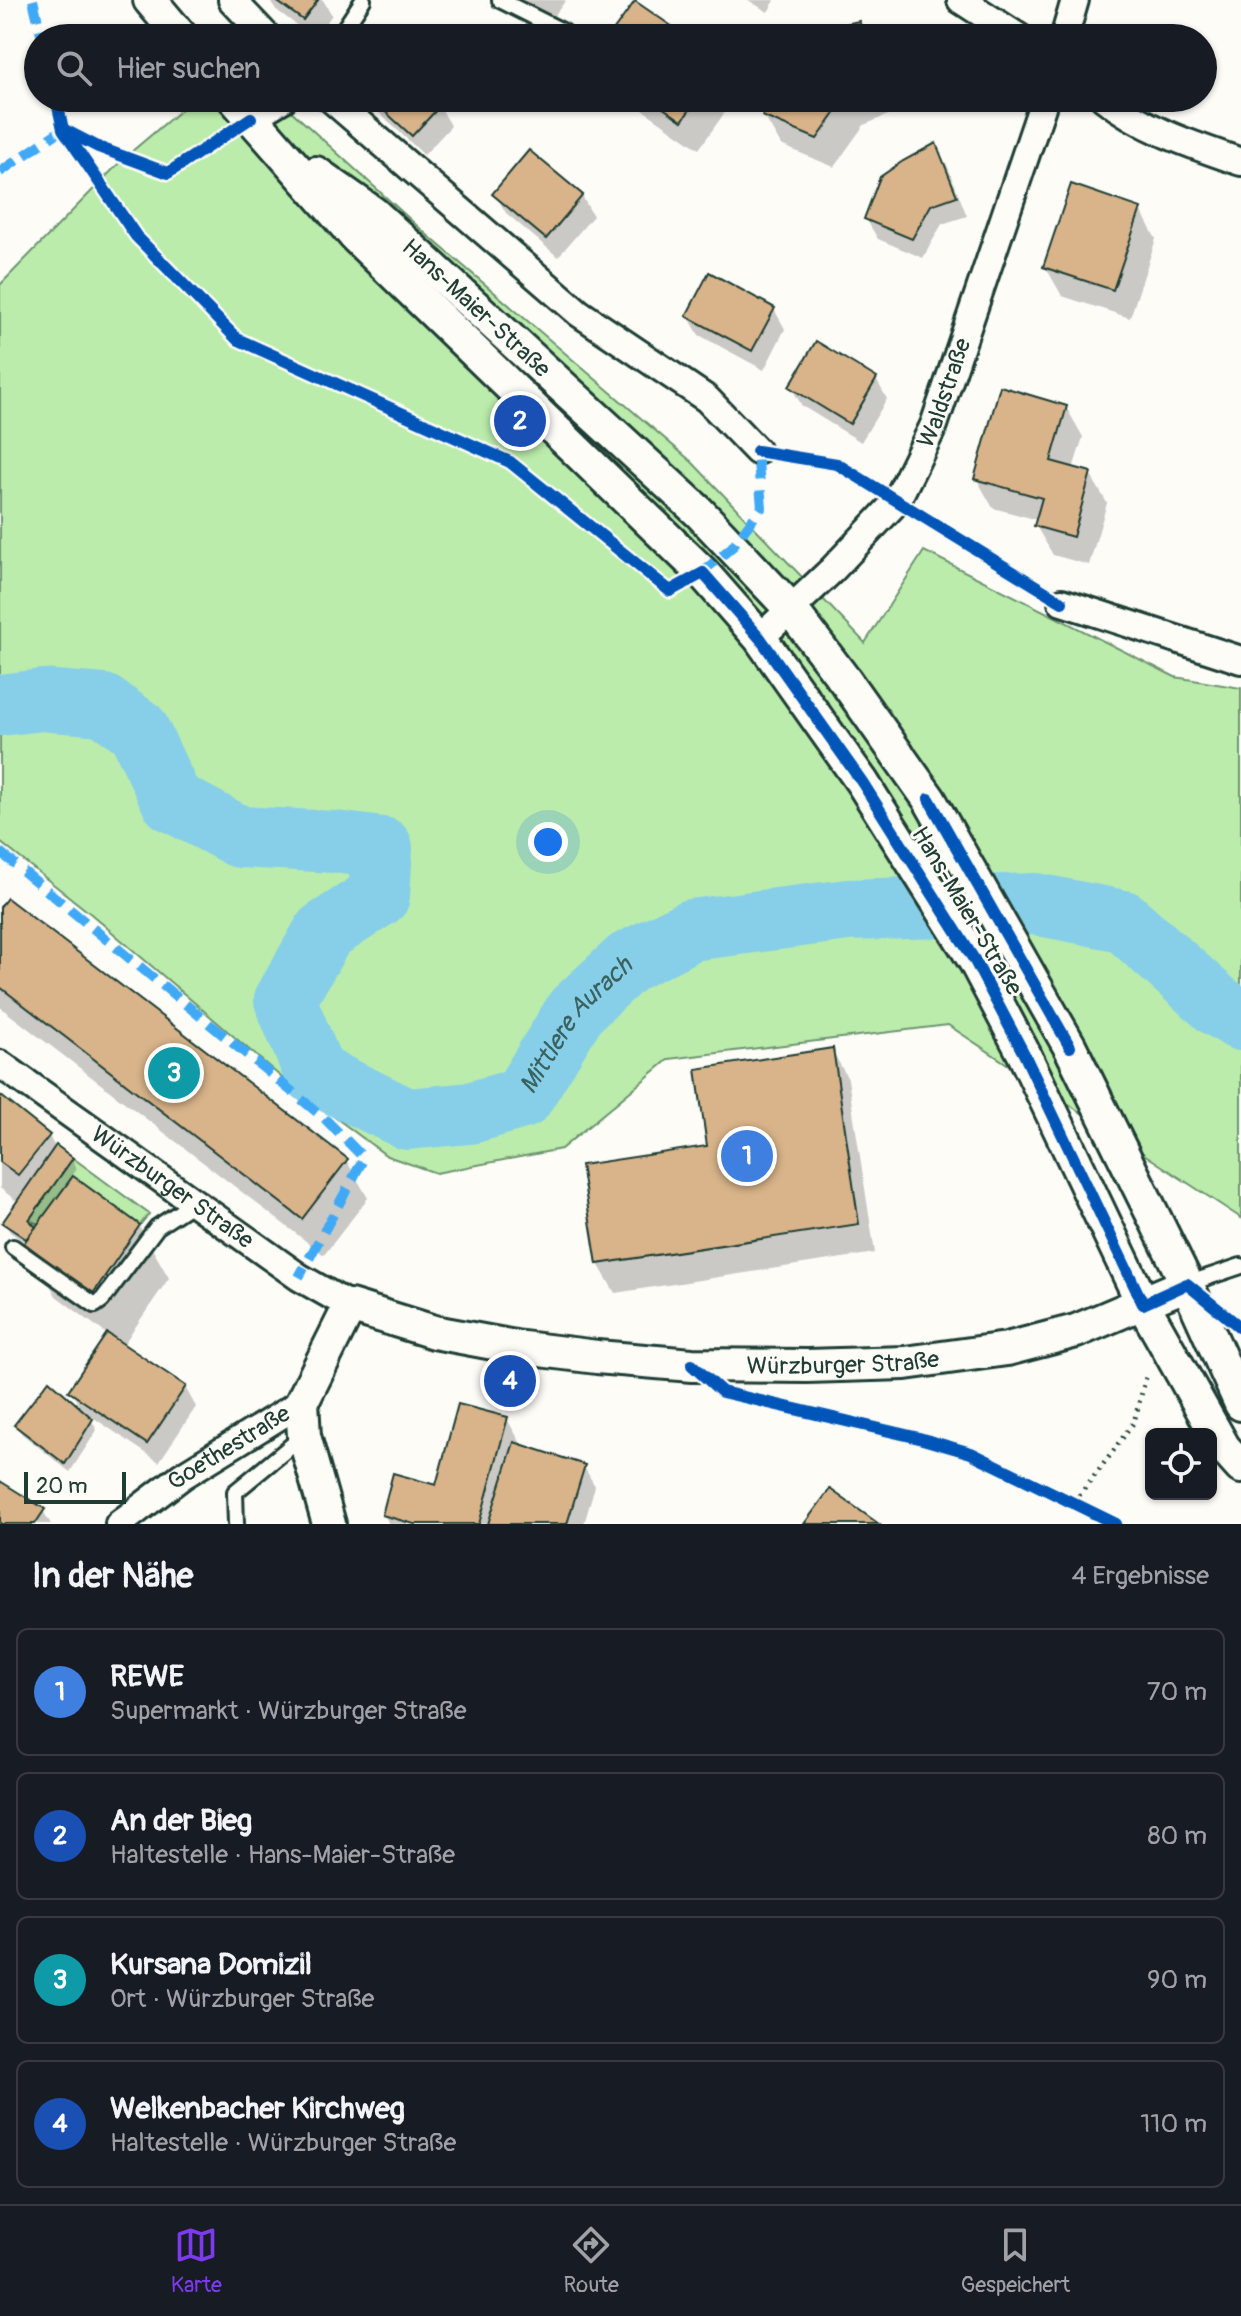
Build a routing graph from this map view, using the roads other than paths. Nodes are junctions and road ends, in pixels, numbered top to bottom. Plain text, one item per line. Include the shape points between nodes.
1 (150, 0) edge
2 (232, 0) edge
3 (363, 0) edge
4 (500, 0) edge
5 (961, 0) edge
6 (1075, 0) edge
7 (170, 24) edge
8 (255, 24) edge
9 (347, 24) edge
10 (548, 24) edge
11 (998, 24) edge
12 (1068, 24) edge
13 (246, 112) edge
14 (346, 112) edge
15 (1040, 112) edge
16 (1121, 112) edge
17 (275, 145) junction
18 (1241, 162) edge
19 (757, 451) dead end
20 (1062, 602) dead end
21 (790, 608) junction
22 (760, 638) junction
23 (1241, 660) edge
24 (0, 1064) edge
25 (195, 1202) junction
26 (13, 1247) dead end
27 (1241, 1266) edge
28 (1187, 1284) junction
29 (1143, 1304) junction
30 (350, 1306) junction
31 (302, 1402) junction
32 (1241, 1404) edge
33 (304, 1436) junction
34 (1241, 1467) edge
35 (119, 1524) edge
36 (236, 1524) edge
37 (329, 1524) edge

1 - 7 street
2 - 8 street
3 - 9 lane
4 - 10 lane
5 - 11 street
6 - 12 street
13 - 17 street, Hans-Maier-Straße
14 - 19 street via 579,313 707,399
15 - 21 street, Waldstraße via 934,425 896,502
16 - 18 street via 1169,137
17 - 21 street, Hans-Maier-Straße via 373,213 699,512
17 - 22 street, Hans-Maier-Straße via 356,237 703,573
20 - 23 street
21 - 22 street, Waldstraße
21 - 28 street, Hans-Maier-Straße via 929,799 1070,1047
22 - 29 street, Hans-Maier-Straße via 862,782 975,961
24 - 25 street, Würzburger Straße
25 - 26 lane via 157,1227 95,1305
25 - 30 street, Würzburger Straße via 299,1277
27 - 28 lane
28 - 29 street, Würzburger Straße
28 - 32 street
29 - 30 street, Würzburger Straße via 1076,1331 1007,1349 905,1363 807,1366 692,1365 515,1347 434,1332
29 - 34 street via 1224,1448
30 - 31 street
31 - 33 street
31 - 35 street, Goethestraße via 182,1476
33 - 36 lane via 235,1492
33 - 37 street

